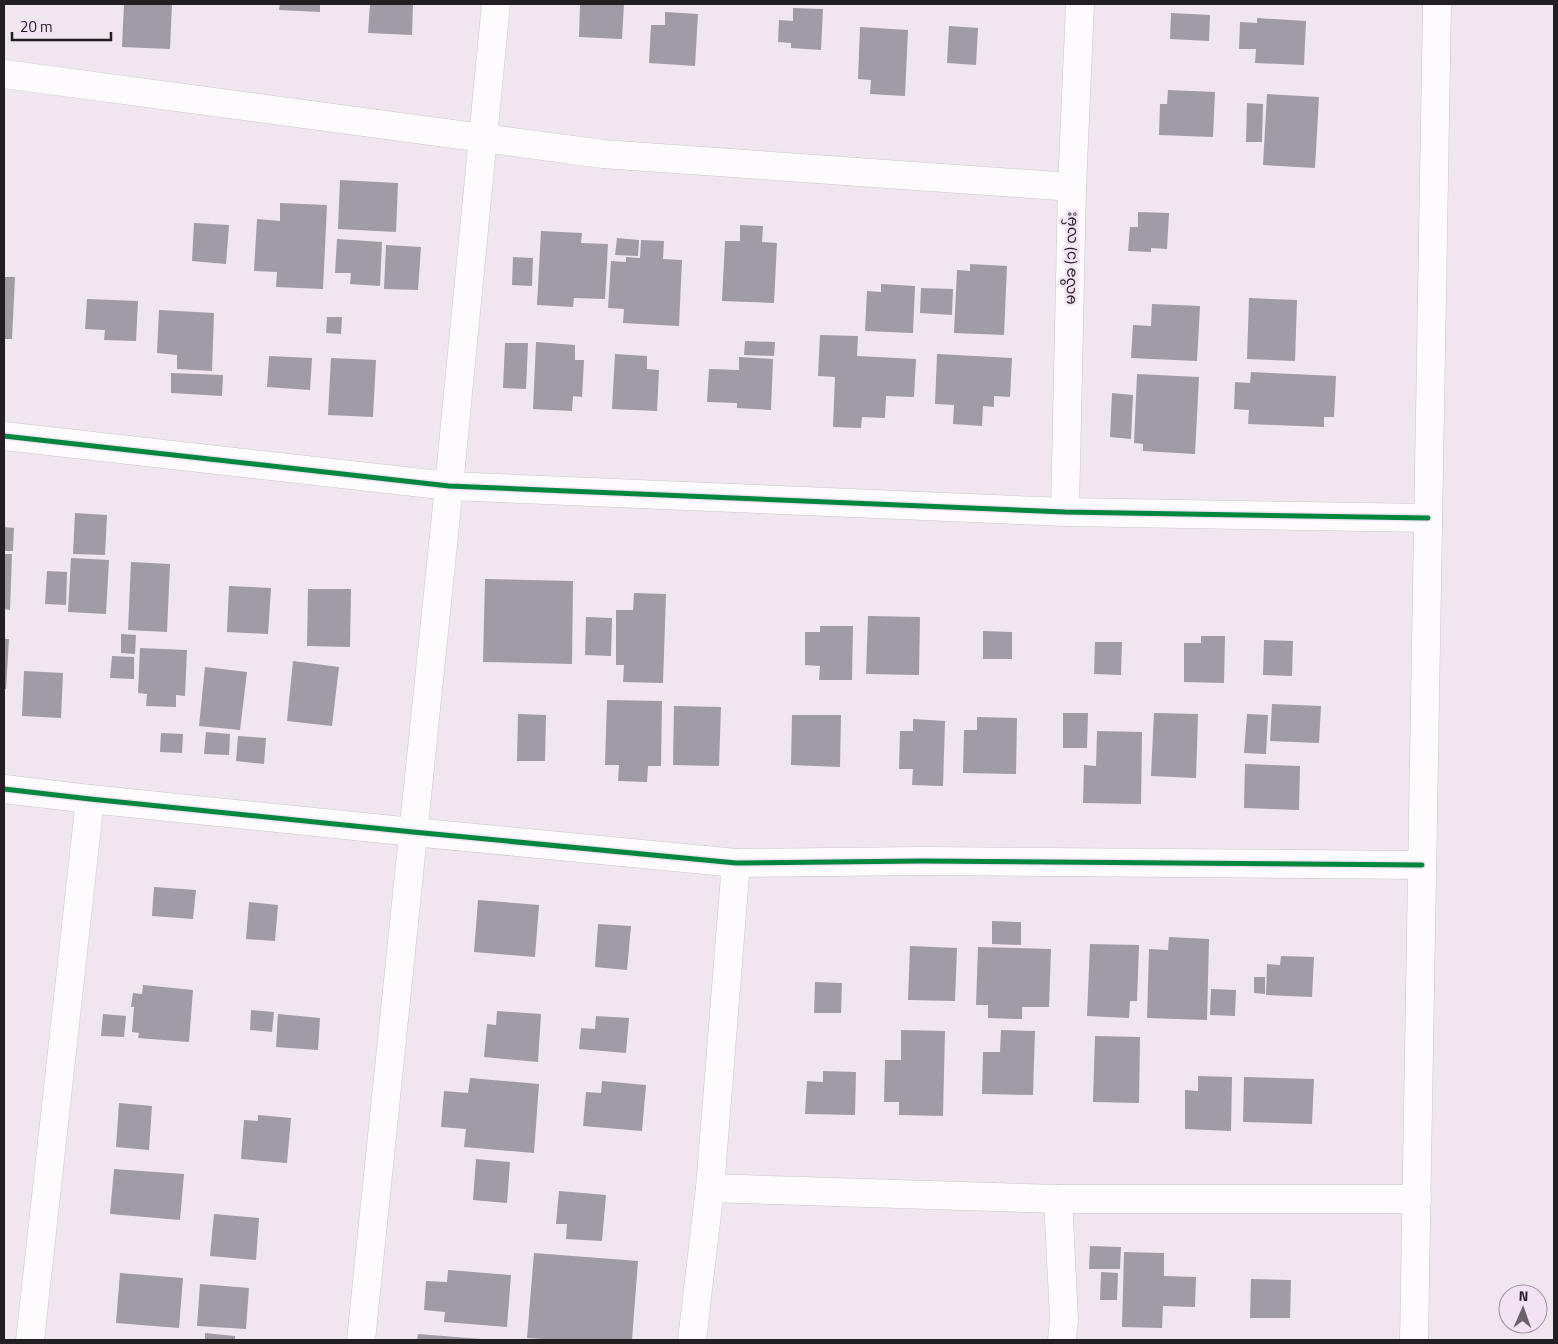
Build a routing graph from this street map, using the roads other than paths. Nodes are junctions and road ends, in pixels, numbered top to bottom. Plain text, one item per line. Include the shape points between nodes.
1 (496, 4) edge
2 (1080, 4) edge
3 (1437, 4) edge
4 (4, 74) edge
5 (483, 137) junction
6 (1072, 187) junction
7 (4, 436) edge
8 (449, 486) junction
9 (1065, 512) junction
10 (1428, 518) junction
11 (4, 789) edge
12 (90, 799) junction
13 (413, 832) junction
14 (736, 863) junction
15 (1422, 866) junction
16 (710, 1188) junction
17 (1058, 1199) junction
18 (1417, 1199) junction
19 (30, 1340) edge
20 (361, 1340) edge
21 (692, 1340) edge
22 (1062, 1340) edge
23 (1414, 1340) edge

1 - 5 street
2 - 6 street, မလိခ (၁) လမ်း
3 - 10 street
4 - 5 street
5 - 6 street via 604,154
5 - 8 street
6 - 9 street, မလိခ (၁) လမ်း
7 - 8 street
8 - 9 street
8 - 13 street
9 - 10 street
10 - 15 street
11 - 12 street
12 - 13 street
12 - 19 street
13 - 14 street
13 - 20 street
14 - 15 street via 932,861
14 - 16 street
15 - 18 street
16 - 17 street
16 - 21 street
17 - 18 street
17 - 22 street via 1064,1319
18 - 23 street

